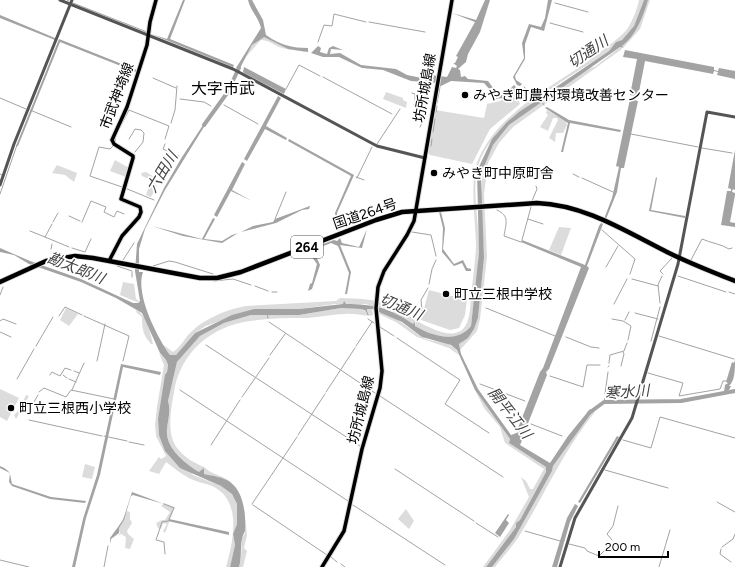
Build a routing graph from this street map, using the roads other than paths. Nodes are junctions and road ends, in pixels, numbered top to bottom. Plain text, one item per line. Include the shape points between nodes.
1 (60, 0) edge
2 (72, 0) edge
3 (156, 0) edge
4 (452, 0) edge
5 (71, 4) junction
6 (150, 36) junction
7 (735, 117) edge
8 (425, 158) junction
9 (0, 185) edge
10 (416, 210) junction
11 (679, 258) junction
12 (109, 261) junction
13 (735, 281) edge
14 (0, 282) edge
15 (322, 567) edge
16 (560, 567) edge

1 - 5 street
2 - 5 street
3 - 6 main road, 市武神埼線
4 - 8 main road, 坊所城島線
5 - 6 street
5 - 9 street
6 - 8 street via 240,73 371,143
6 - 12 main road, 市武神埼線 via 127,107 112,140 133,156 121,199 140,208 141,212 122,236
7 - 11 street via 707,112
8 - 10 main road, 坊所城島線
10 - 11 highway, 国道264号 / 264 via 548,204 579,210
10 - 12 highway, 国道264号 / 264 via 386,216 224,277 200,278
10 - 15 main road, 坊所城島線 via 408,235 384,271 376,299 382,371 380,388 362,449 344,531
11 - 13 highway, 国道264号 / 264
11 - 16 street via 635,407 627,427 575,518
12 - 14 highway, 国道264号 / 264 via 75,256 59,258 40,263

